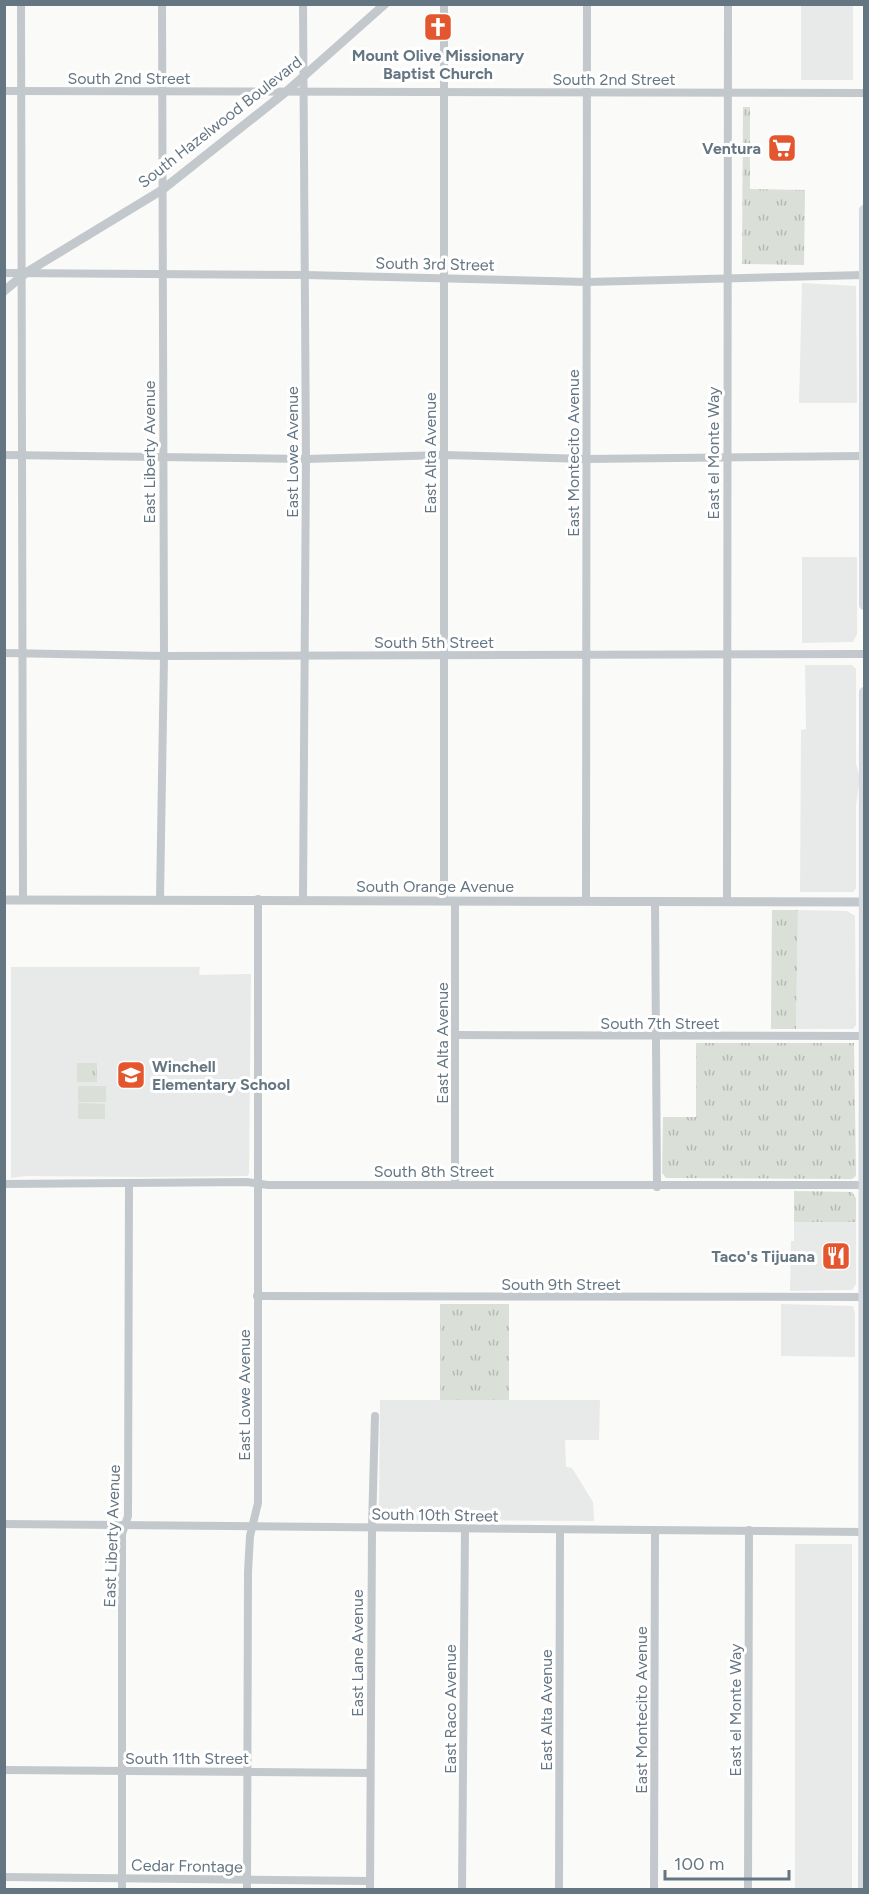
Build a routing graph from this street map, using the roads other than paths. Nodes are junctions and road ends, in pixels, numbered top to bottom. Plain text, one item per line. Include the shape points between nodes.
1 (21, 4) edge
2 (162, 4) edge
3 (303, 4) edge
4 (385, 4) edge
5 (444, 4) edge
6 (587, 4) edge
7 (728, 4) edge
8 (303, 76) junction
9 (4, 91) edge
10 (21, 91) junction
11 (161, 91) junction
12 (287, 91) junction
13 (303, 91) junction
14 (587, 93) junction
15 (728, 93) junction
16 (864, 93) edge
17 (444, 94) junction
18 (162, 190) junction
19 (864, 210) edge
20 (4, 273) edge
21 (161, 273) junction
22 (23, 274) junction
23 (306, 275) junction
24 (864, 275) edge
25 (444, 278) junction
26 (727, 278) junction
27 (587, 282) junction
28 (4, 291) edge
29 (4, 455) edge
30 (24, 455) junction
31 (444, 455) junction
32 (864, 456) edge
33 (163, 457) junction
34 (306, 459) junction
35 (586, 459) junction
36 (727, 459) junction
37 (864, 605) edge
38 (4, 653) edge
39 (22, 653) junction
40 (864, 654) edge
41 (443, 655) junction
42 (164, 656) junction
43 (303, 656) junction
44 (586, 656) junction
45 (727, 657) junction
46 (864, 692) edge
47 (864, 820) edge
48 (160, 899) junction
49 (258, 899) junction
50 (4, 900) edge
51 (23, 900) junction
52 (303, 900) junction
53 (444, 901) junction
54 (455, 901) junction
55 (586, 901) junction
56 (655, 901) junction
57 (727, 901) junction
58 (864, 902) edge
59 (864, 1003) edge
60 (456, 1035) junction
61 (864, 1036) edge
62 (656, 1037) junction
63 (129, 1183) junction
64 (257, 1183) junction
65 (4, 1184) edge
66 (455, 1184) junction
67 (864, 1185) edge
68 (657, 1187) junction
69 (257, 1296) junction
70 (864, 1298) edge
71 (375, 1416) dead end
72 (4, 1524) edge
73 (125, 1525) junction
74 (253, 1526) junction
75 (372, 1528) junction
76 (465, 1529) junction
77 (560, 1530) junction
78 (655, 1530) junction
79 (748, 1530) junction
80 (864, 1531) edge
81 (864, 1729) edge
82 (4, 1770) edge
83 (122, 1771) junction
84 (247, 1772) junction
85 (370, 1773) junction
86 (4, 1877) edge
87 (122, 1879) junction
88 (247, 1880) junction
89 (370, 1886) edge
90 (122, 1890) edge
91 (247, 1890) edge
92 (462, 1890) edge
93 (559, 1890) edge
94 (654, 1890) edge
95 (748, 1890) edge
96 (863, 1890) edge

1 - 10 street
2 - 11 street, East Liberty Avenue
3 - 8 street, East Lowe Avenue
4 - 8 street, South Hazelwood Boulevard
5 - 17 street, East Alta Avenue
6 - 14 street, East Montecito Avenue
7 - 15 street, East el Monte Way
8 - 12 street, South Hazelwood Boulevard
8 - 13 street, East Lowe Avenue
9 - 10 street, South 2nd Street
10 - 11 street, South 2nd Street
10 - 22 street
11 - 12 street, South 2nd Street
11 - 18 street, East Liberty Avenue
12 - 13 street, South 2nd Street
12 - 18 street, South Hazelwood Boulevard
13 - 17 street, South 2nd Street
13 - 23 street, East Lowe Avenue
14 - 15 street, South 2nd Street
14 - 17 street, South 2nd Street
14 - 27 street, East Montecito Avenue
15 - 16 street, South 2nd Street
15 - 26 street, East el Monte Way
17 - 25 street, East Alta Avenue
18 - 21 street, East Liberty Avenue
18 - 22 street, South Hazelwood Boulevard
19 - 24 main road
20 - 22 street, South 3rd Street
21 - 22 street, South 3rd Street
21 - 23 street, South 3rd Street
21 - 33 street, East Liberty Avenue
22 - 28 street, South Hazelwood Boulevard
22 - 30 street
23 - 25 street, South 3rd Street
23 - 34 street, East Lowe Avenue
24 - 26 street, South 3rd Street
24 - 32 main road
25 - 27 street, South 3rd Street
25 - 31 street, East Alta Avenue
26 - 27 street, South 3rd Street
26 - 36 street, East el Monte Way
27 - 35 street, East Montecito Avenue
29 - 30 street
30 - 33 street
30 - 39 street
31 - 34 street
31 - 35 street
31 - 41 street, East Alta Avenue
32 - 36 street
32 - 37 main road
33 - 34 street
33 - 42 street, East Liberty Avenue
34 - 43 street, East Lowe Avenue
35 - 36 street
35 - 44 street, East Montecito Avenue
36 - 45 street, East el Monte Way
38 - 39 street, South 5th Street
39 - 42 street, South 5th Street
39 - 51 street
40 - 45 street, South 5th Street
41 - 43 street, South 5th Street
41 - 44 street, South 5th Street
41 - 53 street, East Alta Avenue
42 - 43 street, South 5th Street
42 - 48 street, East Liberty Avenue
43 - 52 street, East Lowe Avenue
44 - 45 street, South 5th Street
44 - 55 street, East Montecito Avenue
45 - 57 street, East el Monte Way
46 - 47 main road
47 - 58 main road
48 - 49 street, South Orange Avenue
48 - 51 street, South Orange Avenue
49 - 52 street, South Orange Avenue
49 - 64 street, East Lowe Avenue
50 - 51 street, South Orange Avenue
52 - 53 street, South Orange Avenue
53 - 54 street, South Orange Avenue
54 - 55 street, South Orange Avenue
54 - 60 street, East Alta Avenue
55 - 56 street, South Orange Avenue
56 - 57 street, South Orange Avenue
56 - 62 street
57 - 58 street, South Orange Avenue
58 - 59 main road
59 - 61 main road
60 - 62 street, South 7th Street
60 - 66 street, East Alta Avenue
61 - 62 street, South 7th Street
61 - 67 main road
62 - 68 street
63 - 64 street, South 8th Street
63 - 65 street, South 8th Street
63 - 73 street, East Liberty Avenue
64 - 66 street, South 8th Street
64 - 69 street, East Lowe Avenue
66 - 68 street, South 8th Street
67 - 68 street, South 8th Street
67 - 70 main road
69 - 70 street, South 9th Street
69 - 74 street, East Lowe Avenue via 258,1503
70 - 80 main road
71 - 75 street, East Lane Avenue
72 - 73 street, South 10th Street
73 - 74 street, South 10th Street
73 - 83 street, East Liberty Avenue
74 - 75 street, South 10th Street
74 - 84 street, East Lowe Avenue via 248,1572
75 - 76 street, South 10th Street
75 - 85 street, East Lane Avenue
76 - 77 street, South 10th Street
76 - 92 street, East Raco Avenue
77 - 78 street, South 10th Street
77 - 93 street, East Alta Avenue
78 - 79 street, South 10th Street
78 - 94 street, East Montecito Avenue
79 - 80 street, South 10th Street
79 - 95 street, East el Monte Way
80 - 81 main road
81 - 96 main road
82 - 83 street, South 11th Street
83 - 84 street, South 11th Street
83 - 87 street, East Liberty Avenue
84 - 85 street, South 11th Street
84 - 88 street, East Lowe Avenue
85 - 89 street, East Lane Avenue
86 - 87 street, Cedar Frontage
87 - 88 street, Cedar Frontage
87 - 90 street, East Liberty Avenue
88 - 89 street, Cedar Frontage
88 - 91 street, East Lowe Avenue

